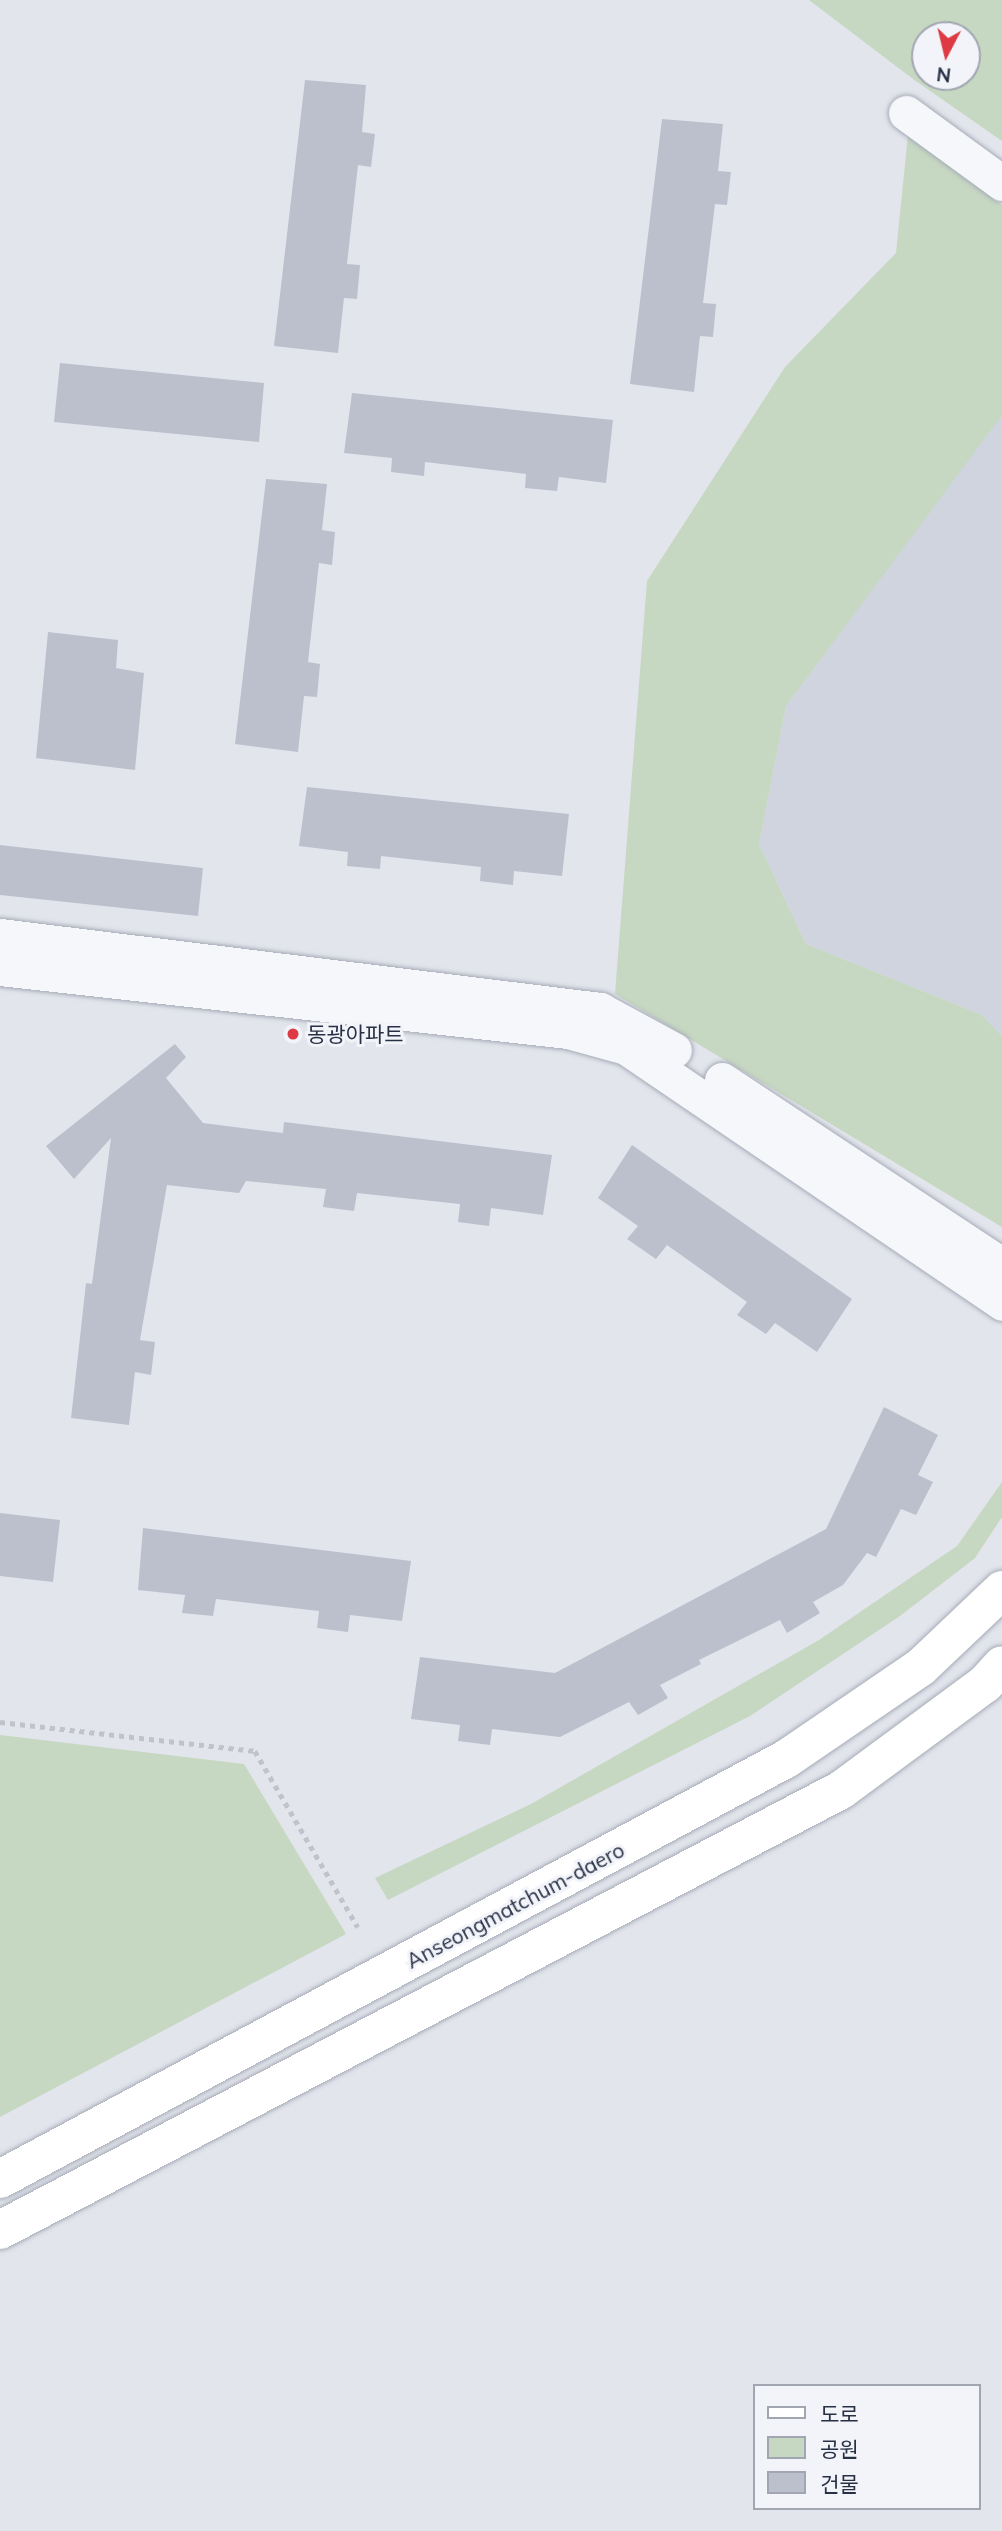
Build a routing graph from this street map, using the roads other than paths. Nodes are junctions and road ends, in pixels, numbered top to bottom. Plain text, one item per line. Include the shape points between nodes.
1 (906, 113) dead end
2 (1002, 183) edge
3 (0, 936) edge
4 (0, 968) edge
5 (1002, 1265) edge
6 (1002, 1303) edge
7 (1002, 1590) edge
8 (1002, 1665) edge
9 (0, 2179) edge
10 (0, 2230) edge

1 - 2 street
3 - 5 street via 600,1010 631,1022
4 - 6 street via 568,1031 626,1047
7 - 9 main road, Anseongmatchum-daero via 921,1667 786,1759
8 - 10 main road via 985,1684 841,1790

